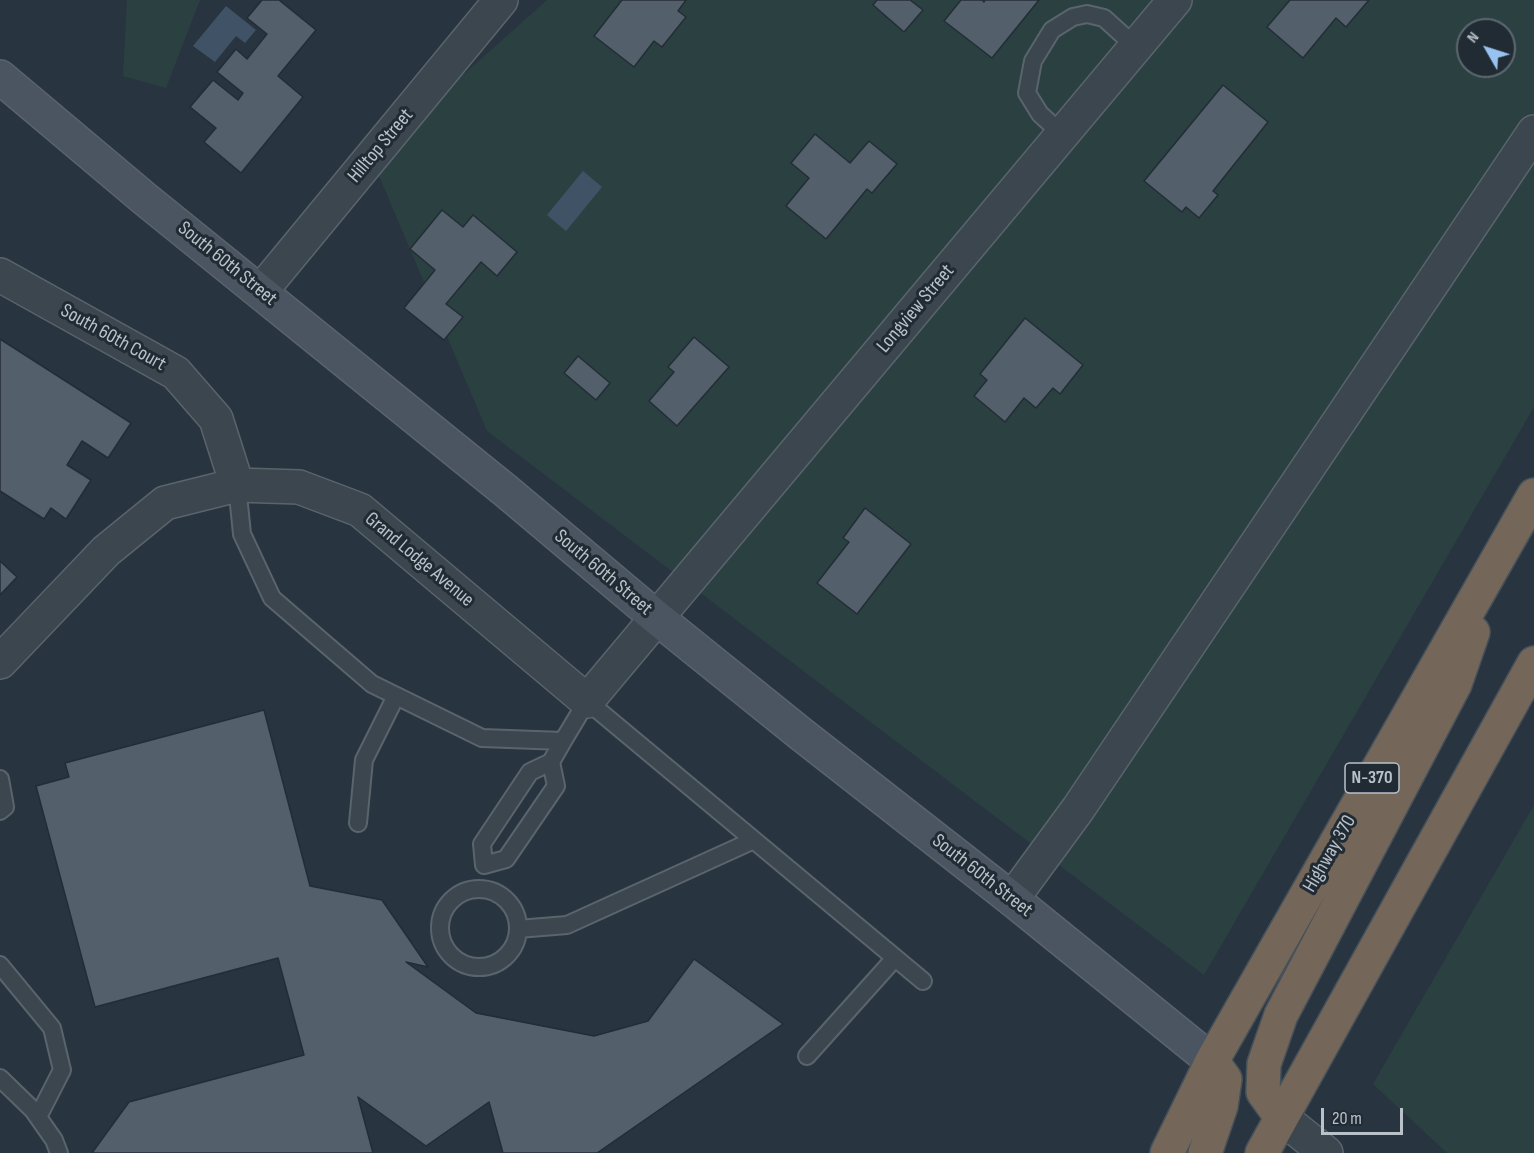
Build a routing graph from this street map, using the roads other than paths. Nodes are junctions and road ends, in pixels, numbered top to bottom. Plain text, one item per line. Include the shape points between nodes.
1 (501, 0) edge
2 (1175, 0) edge
3 (1136, 46) junction
4 (0, 77) edge
5 (1534, 132) edge
6 (1063, 135) junction
7 (0, 275) edge
8 (261, 291) junction
9 (237, 485) junction
10 (1534, 495) edge
11 (1497, 559) junction
12 (657, 618) junction
13 (0, 662) edge
14 (1534, 663) edge
15 (396, 696) junction
16 (587, 700) junction
17 (563, 741) junction
18 (550, 762) junction
19 (0, 779) edge
20 (0, 811) edge
21 (358, 823) dead end
22 (754, 840) junction
23 (484, 865) junction
24 (476, 890) junction
25 (1012, 899) junction
26 (518, 929) junction
27 (895, 957) junction
28 (0, 965) edge
29 (923, 981) dead end
30 (807, 1056) dead end
31 (1212, 1061) junction
32 (0, 1078) edge
33 (38, 1116) junction
34 (1281, 1117) junction
35 (59, 1153) edge
36 (1167, 1153) edge
37 (1205, 1153) edge
38 (1262, 1153) edge
39 (1326, 1153) edge

1 - 8 street, Hilltop Street
2 - 3 street, Longview Street
3 - 6 street, Longview Street
3 - 6 lane via 1104,18 1087,14 1072,17 1052,30 1033,61 1026,93 1040,114
4 - 8 street, South 60th Street
5 - 25 street via 1091,789
6 - 12 street, Longview Street
7 - 9 street, South 60th Court via 176,374 216,419
8 - 12 street, South 60th Street
9 - 13 street, Grand Lodge Avenue via 165,503 106,551
9 - 15 lane via 242,534 272,598 372,684
9 - 16 street, Grand Lodge Avenue via 299,487 360,510
10 - 11 highway, Highway 370 / N-370
11 - 31 highway, Highway 370 / N-370
11 - 34 highway via 1455,684 1281,1015 1264,1064 1263,1092
12 - 16 street
12 - 25 street, South 60th Street
14 - 34 highway
15 - 17 lane via 482,738
15 - 21 lane via 364,760
16 - 17 lane
16 - 22 lane
17 - 18 lane
18 - 23 lane via 530,772 482,844
18 - 23 lane via 556,786 506,859
19 - 20 lane via 5,807
22 - 26 lane via 567,925
22 - 27 lane
23 - 24 lane
24 - 26 lane via 501,896 513,910
24 - 26 lane via 453,900 443,917 441,935 453,957 476,967 501,961 513,947
25 - 31 street, South 60th Street
27 - 29 lane
27 - 30 lane
28 - 33 lane via 52,1028 62,1070
31 - 36 highway, Highway 370 / N-370
31 - 37 highway via 1224,1079 1221,1106
32 - 33 lane
33 - 35 lane
34 - 38 highway
34 - 39 street

